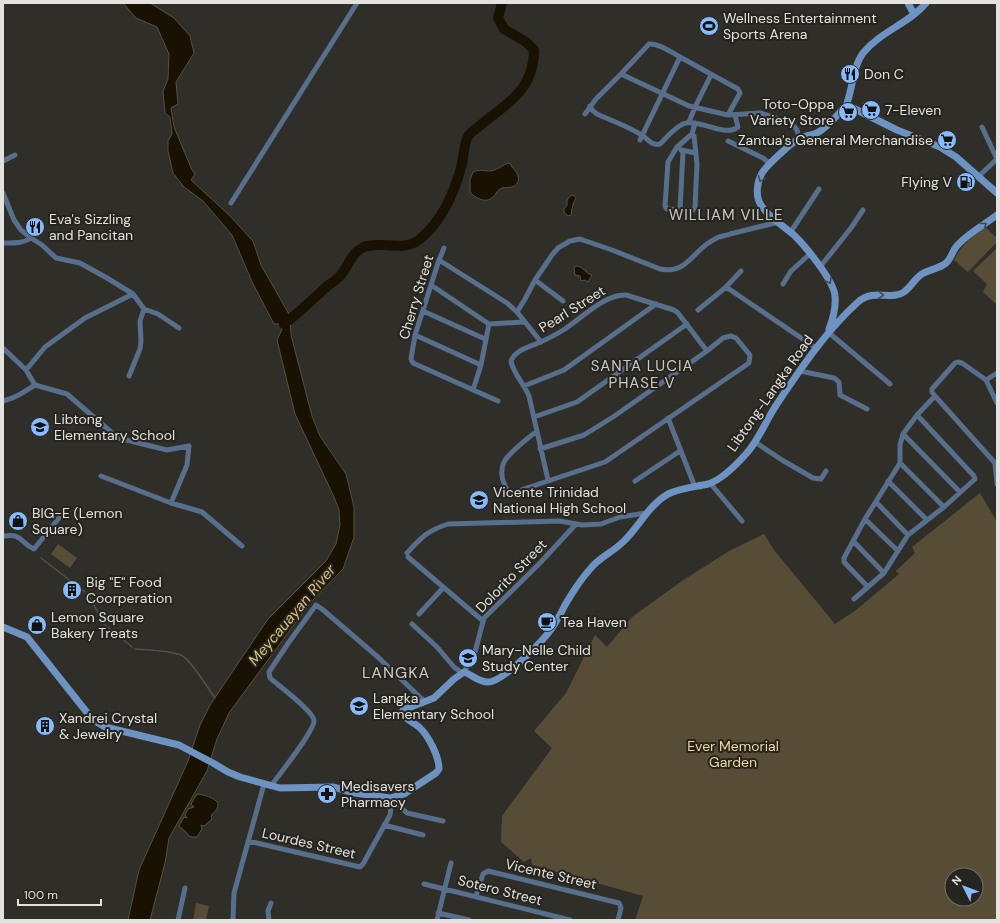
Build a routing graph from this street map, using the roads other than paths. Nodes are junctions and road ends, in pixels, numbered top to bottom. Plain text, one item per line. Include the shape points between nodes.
1 (357, 3) edge
2 (908, 3) edge
3 (926, 3) edge
4 (914, 14) junction
5 (680, 57) junction
6 (621, 74) junction
7 (712, 75) junction
8 (663, 94) junction
9 (590, 106) junction
10 (695, 107) junction
11 (845, 107) junction
12 (585, 114) dead end
13 (728, 114) junction
14 (735, 115) junction
15 (692, 123) junction
16 (982, 128) dead end
17 (692, 134) junction
18 (642, 138) junction
19 (800, 138) junction
20 (728, 141) dead end
21 (677, 147) junction
22 (683, 152) junction
23 (696, 153) junction
24 (15, 155) dead end
25 (3, 161) edge
26 (770, 164) junction
27 (978, 176) junction
28 (819, 189) dead end
29 (3, 193) edge
30 (997, 193) edge
31 (231, 203) dead end
32 (680, 209) junction
33 (862, 210) dead end
34 (997, 215) edge
35 (779, 222) junction
36 (790, 233) junction
37 (31, 238) junction
38 (3, 243) edge
39 (444, 248) dead end
40 (810, 254) junction
41 (439, 260) junction
42 (820, 267) junction
43 (741, 271) dead end
44 (535, 280) junction
45 (784, 284) dead end
46 (431, 285) junction
47 (725, 288) junction
48 (133, 294) junction
49 (564, 301) dead end
50 (656, 304) junction
51 (144, 309) junction
52 (698, 310) dead end
53 (423, 311) junction
54 (516, 312) junction
55 (524, 322) junction
56 (490, 324) junction
57 (687, 324) junction
58 (179, 328) dead end
59 (828, 331) junction
60 (415, 335) junction
61 (485, 339) junction
62 (540, 342) junction
63 (3, 348) edge
64 (816, 348) junction
65 (707, 352) junction
66 (481, 365) junction
67 (26, 370) junction
68 (800, 371) junction
69 (997, 373) edge
70 (130, 376) dead end
71 (986, 380) junction
72 (890, 384) dead end
73 (35, 385) junction
74 (524, 386) junction
75 (473, 390) junction
76 (935, 396) junction
77 (3, 401) edge
78 (498, 401) dead end
79 (997, 403) edge
80 (867, 408) dead end
81 (917, 415) junction
82 (534, 417) junction
83 (668, 418) junction
84 (536, 432) junction
85 (903, 434) junction
86 (755, 442) junction
87 (540, 449) junction
88 (680, 451) junction
89 (900, 463) junction
90 (826, 471) dead end
91 (101, 476) dead end
92 (548, 480) junction
93 (635, 481) dead end
94 (888, 481) junction
95 (710, 483) junction
96 (997, 484) edge
97 (695, 487) junction
98 (960, 492) junction
99 (876, 502) junction
100 (171, 503) junction
101 (944, 507) junction
102 (646, 513) junction
103 (59, 518) dead end
104 (865, 519) junction
105 (927, 520) junction
106 (742, 521) dead end
107 (576, 524) junction
108 (908, 535) junction
109 (3, 536) edge
110 (853, 541) junction
111 (242, 546) dead end
112 (898, 552) junction
113 (884, 573) junction
114 (868, 587) junction
115 (444, 588) junction
116 (854, 599) dead end
117 (419, 614) dead end
118 (483, 621) junction
119 (412, 624) dead end
120 (3, 627) edge
121 (463, 673) junction
122 (425, 702) junction
123 (264, 784) junction
124 (271, 786) junction
125 (391, 798) junction
126 (443, 821) dead end
127 (384, 825) junction
128 (423, 835) dead end
129 (248, 841) junction
130 (451, 863) dead end
131 (424, 884) dead end
132 (185, 888) dead end
133 (444, 888) junction
134 (476, 896) junction
135 (271, 903) dead end
136 (438, 913) junction
137 (178, 920) edge
138 (233, 920) edge
139 (270, 920) edge
140 (437, 920) edge
141 (469, 920) edge
142 (570, 920) edge
143 (618, 920) edge

1 - 31 street
2 - 4 main road
3 - 4 main road
4 - 11 main road via 878,38 862,54
5 - 6 street via 649,44
5 - 7 street
5 - 8 street
6 - 8 street
6 - 9 street
7 - 10 street
7 - 13 street via 740,91
8 - 10 street
8 - 18 street
9 - 12 street
9 - 18 street via 597,114
10 - 13 street
10 - 15 street
11 - 19 main road via 823,129
11 - 27 main road via 940,147
13 - 14 street
14 - 15 street via 738,127 729,131
14 - 19 street via 760,113 786,121 793,125
15 - 17 street
15 - 18 street via 678,127 660,144
16 - 27 street via 997,159
17 - 21 street
17 - 23 street
19 - 26 main road
20 - 26 street
21 - 22 street
21 - 32 street via 668,162 665,206 667,209
22 - 23 street
22 - 32 street
23 - 32 street via 695,207 693,210
24 - 25 street
26 -> 35 main road via 762,174 757,196 761,206
27 - 30 main road
28 - 36 street
29 - 37 street via 14,220
33 - 42 street
59 -> 34 main road via 864,296 898,295 923,273 941,267 963,240
35 - 36 main road
35 - 44 street via 715,239 684,265 669,271 580,239 570,241 558,248
36 - 40 main road
37 - 38 street via 26,242
37 - 48 street via 56,258 80,263
39 - 41 street, Cherry Street
40 - 42 main road
40 - 45 street via 791,271
41 - 46 street, Cherry Street
41 - 54 street via 495,295
42 -> 59 main road via 834,289 834,314
43 - 47 street
44 - 49 street
44 - 54 street
46 - 53 street, Cherry Street
46 - 56 street
47 - 52 street
47 - 64 street
48 - 51 street
48 - 67 street via 85,318 46,347
50 - 57 street, Pearl Street via 674,310
50 - 62 street, Pearl Street via 626,295 615,296
50 - 74 street via 564,370
51 - 58 street via 158,314
51 - 70 street via 140,321 140,349
53 - 60 street, Cherry Street
53 - 61 street
54 - 55 street
55 - 56 street
55 - 62 street
56 - 61 street
57 - 65 street, Pearl Street
57 - 82 street via 577,402
59 - 64 main road, Libtong-Langka Road
59 - 72 street
60 - 66 street
60 - 75 street, Cherry Street via 411,354 413,363
61 - 66 street
62 - 74 street, Pearl Street via 516,353 512,358 512,367
63 - 67 street
64 - 68 main road, Libtong-Langka Road
65 - 83 street via 723,338 731,336 736,338 750,355 750,359 749,363
65 - 87 street via 584,435
66 - 75 street
67 - 73 street
68 - 80 street via 834,378 839,382 840,395
68 - 86 main road, Libtong-Langka Road
69 - 71 street
71 - 76 street via 958,362 933,387 932,392
71 - 79 street
73 - 77 street via 21,395
73 - 100 street via 67,394 118,438 167,450 189,446 188,465
74 - 82 street, Pearl Street
75 - 78 street
76 - 81 street
76 - 96 street via 996,462
81 - 85 street
81 - 98 street via 974,476 974,481
82 - 84 street, Pearl Street
83 - 88 street
83 - 92 street via 604,462
84 - 87 street, Pearl Street
84 - 92 street via 505,460 502,480 510,492
85 - 89 street
85 - 98 street
86 - 90 street via 812,478 821,479
86 - 95 main road, Libtong-Langka Road via 729,471
87 - 92 street, Pearl Street
88 - 93 street
88 - 97 street
89 - 94 street
89 - 101 street
91 - 100 street
94 - 99 street
94 - 105 street
95 - 97 main road, Libtong-Langka Road
95 - 106 street
97 - 102 main road, Libtong-Langka Road via 668,494
98 - 101 street
99 - 104 street
99 - 108 street
100 - 111 street via 202,512
101 - 105 street
102 - 107 street via 620,517 601,524
102 - 121 main road, Libtong-Langka Road via 626,539 590,569 566,602 552,629 518,664 494,682 482,682
103 - 109 street via 34,549 18,536
104 - 110 street
104 - 112 street
105 - 108 street
107 - 115 street via 560,521 448,524 432,529 408,555
107 - 118 street, Dolorito Street
108 - 112 street
110 - 113 street
110 - 114 street via 844,562
112 - 113 street
113 - 114 street
114 - 116 street
115 - 117 street
115 - 118 street
118 - 121 street, Dolorito Street via 475,652
119 - 121 street
120 - 123 main road via 27,637 98,723 111,729 179,745 228,772
121 - 122 main road via 434,698
122 - 124 street via 379,658 316,606 269,672 270,678 303,706 314,720 314,725
122 - 125 main road via 405,709 402,713 425,733 439,760 439,769 404,794
123 - 124 main road
123 - 129 street
124 - 125 main road via 333,788
125 - 126 street via 407,813
125 - 127 street, Lourdes Street via 390,814
127 - 128 street
127 - 129 street, Lourdes Street via 360,867
129 - 138 street via 234,893
130 - 133 street
131 - 133 street, Sotero Street
132 - 137 street
133 - 134 street, Sotero Street
133 - 136 street
134 - 142 street, Sotero Street
134 - 143 street, Vicente Street via 483,874 488,871 619,902 621,908
135 - 139 street via 268,911
136 - 140 street
136 - 141 street

